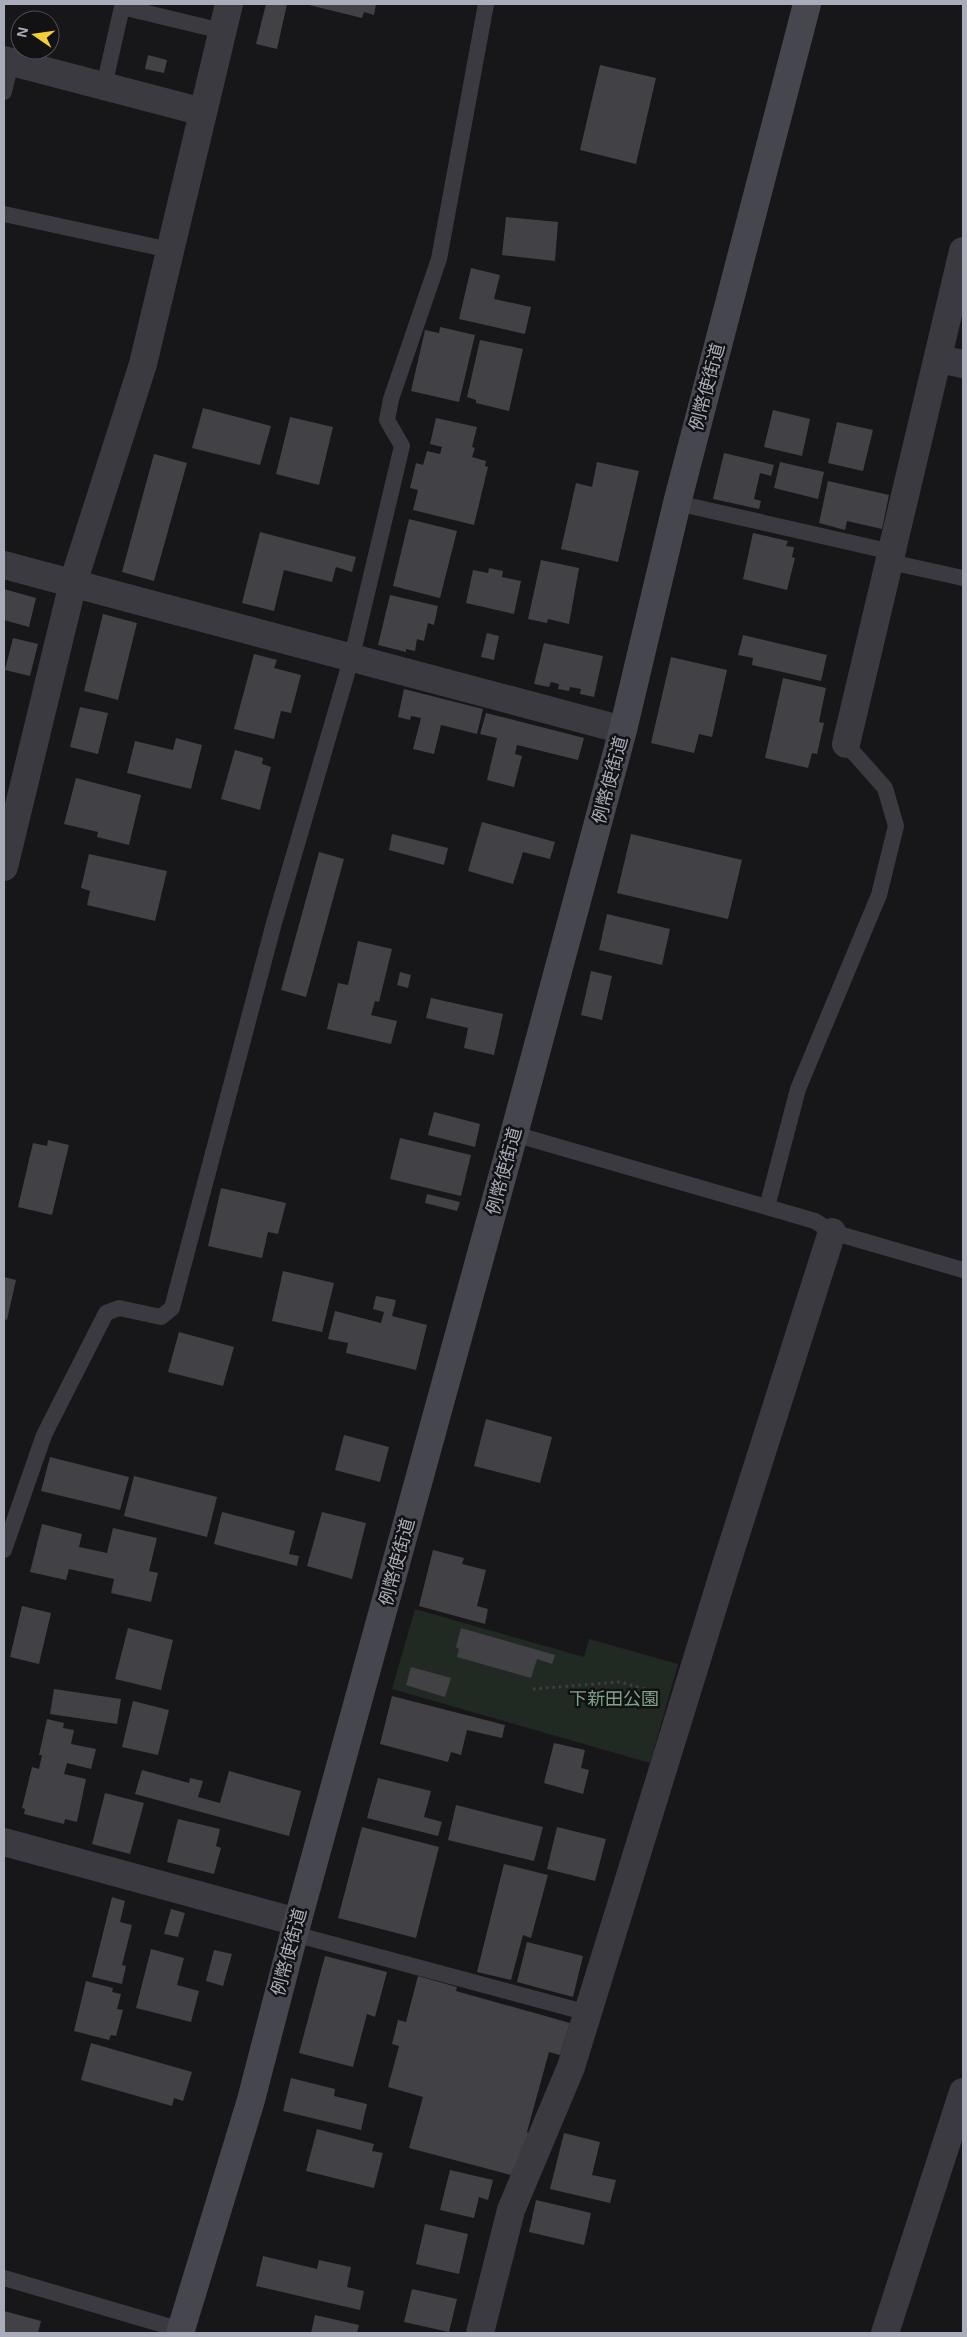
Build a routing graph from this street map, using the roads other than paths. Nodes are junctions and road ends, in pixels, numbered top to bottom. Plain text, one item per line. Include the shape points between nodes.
1 (229, 4) edge
2 (486, 4) edge
3 (807, 4) edge
4 (222, 31) junction
5 (7, 61) edge
6 (104, 86) junction
7 (4, 92) edge
8 (203, 112) junction
9 (4, 214) edge
10 (170, 250) junction
11 (962, 264) edge
12 (951, 361) edge
13 (677, 503) junction
14 (891, 557) junction
15 (4, 565) edge
16 (963, 578) edge
17 (73, 583) junction
18 (352, 656) junction
19 (623, 730) junction
20 (846, 744) joint
21 (8, 828) edge
22 (4, 868) edge
23 (514, 1134) junction
24 (767, 1207) junction
25 (832, 1232) junction
26 (963, 1270) edge
27 (4, 1550) edge
28 (6, 1848) edge
29 (296, 1928) junction
30 (588, 2013) junction
31 (963, 2092) edge
32 (4, 2278) edge
33 (180, 2332) edge
34 (480, 2333) edge
35 (885, 2333) edge

1 - 4 street
2 - 18 lane via 439,259 391,399 387,420 402,446
3 - 13 main road, 例幣使街道
4 - 6 lane via 122,7
4 - 8 street
5 - 6 street
5 - 7 lane
6 - 8 street
8 - 10 street
9 - 10 lane
10 - 17 street via 143,364
11 - 12 street
12 - 14 street
13 - 14 lane
13 - 19 main road, 例幣使街道
14 - 16 lane
14 - 20 street
15 - 17 street
17 - 18 street
17 - 21 street
18 - 19 street
18 - 27 lane via 274,923 172,1308 162,1317 119,1308 106,1313 44,1435
19 - 23 main road, 例幣使街道
20 - 24 lane via 885,788 896,826 880,895 798,1089
21 - 22 street
23 - 24 lane
23 - 29 main road, 例幣使街道
24 - 25 lane via 815,1221
25 - 26 lane
25 - 30 street
28 - 29 street
29 - 30 lane
29 - 33 main road, 例幣使街道 via 251,2100
30 - 34 street via 571,2067 511,2210
31 - 35 street
32 - 33 lane

